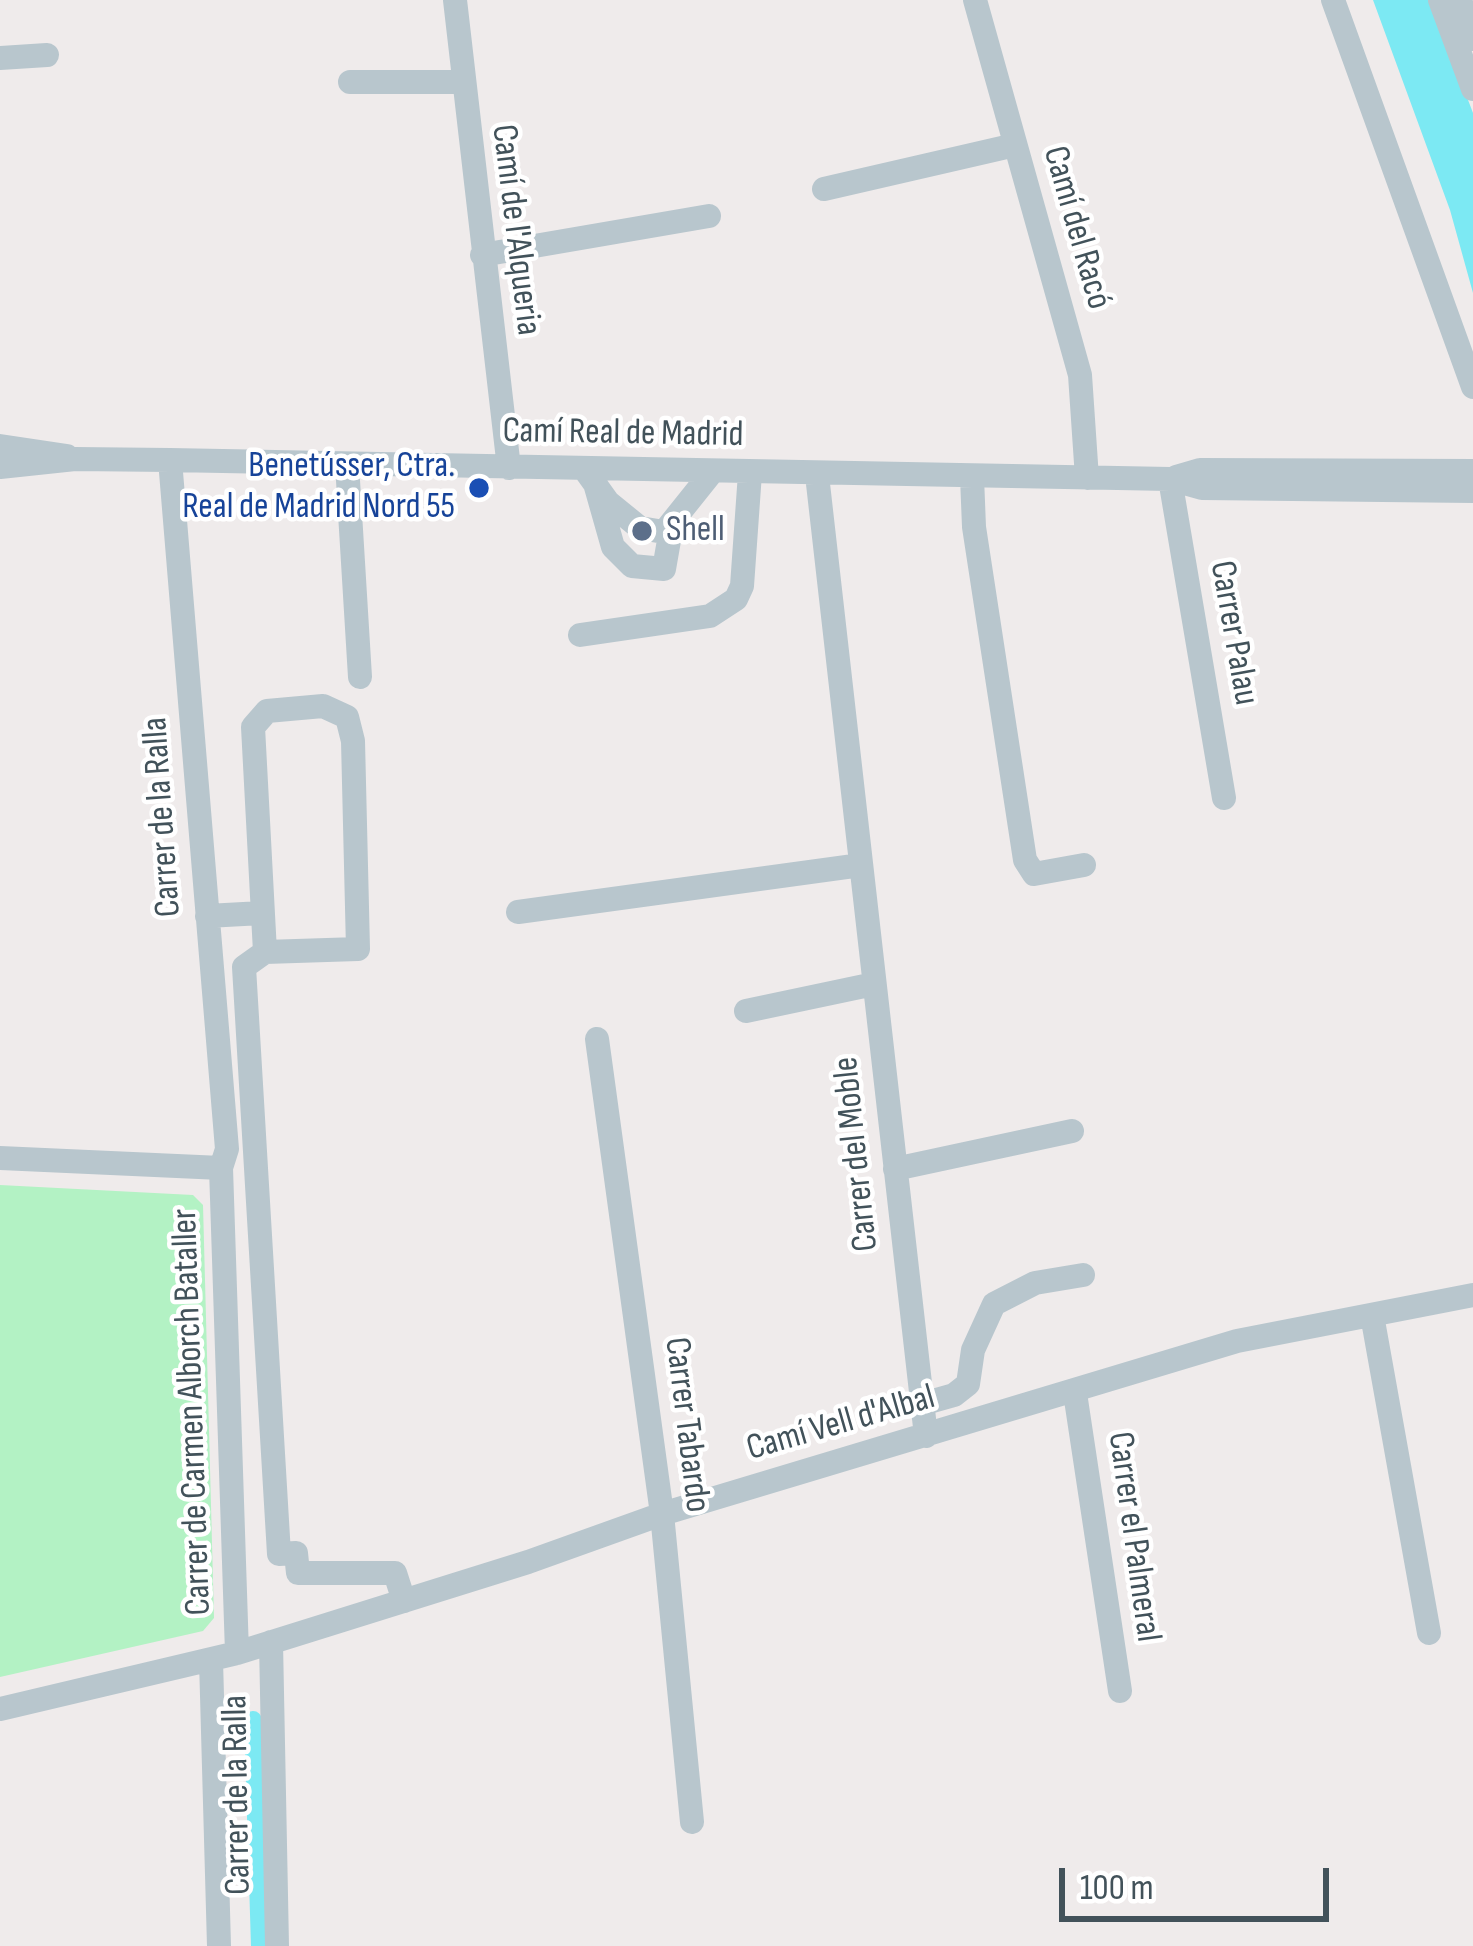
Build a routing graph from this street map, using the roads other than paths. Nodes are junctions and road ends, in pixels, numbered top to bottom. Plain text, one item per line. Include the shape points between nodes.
1 (455, 0) edge
2 (975, 0) edge
3 (1333, 0) edge
4 (1440, 0) edge
5 (1460, 0) edge
6 (1473, 38) edge
7 (47, 55) dead end
8 (0, 58) edge
9 (350, 82) dead end
10 (461, 82) junction
11 (1473, 88) edge
12 (1016, 145) junction
13 (824, 189) dead end
14 (709, 216) dead end
15 (482, 255) junction
16 (1473, 387) edge
17 (0, 446) edge
18 (75, 459) junction
19 (170, 460) junction
20 (347, 464) junction
21 (0, 466) edge
22 (508, 468) junction
23 (712, 472) junction
24 (750, 473) junction
25 (817, 475) junction
26 (1473, 475) edge
27 (590, 477) junction
28 (972, 477) junction
29 (1087, 478) junction
30 (1170, 479) junction
31 (1397, 491) junction
32 (1473, 491) edge
33 (671, 529) junction
34 (580, 635) dead end
35 (360, 676) dead end
36 (1224, 798) dead end
37 (861, 865) junction
38 (1084, 865) dead end
39 (518, 912) dead end
40 (262, 913) junction
41 (207, 916) junction
42 (265, 952) junction
43 (874, 984) junction
44 (746, 1012) dead end
45 (598, 1039) dead end
46 (1072, 1131) dead end
47 (0, 1158) edge
48 (221, 1168) junction
49 (895, 1169) junction
50 (1083, 1275) dead end
51 (1473, 1294) edge
52 (1372, 1315) junction
53 (1076, 1393) junction
54 (922, 1404) junction
55 (926, 1436) junction
56 (662, 1514) junction
57 (404, 1601) junction
58 (1429, 1633) dead end
59 (271, 1642) junction
60 (237, 1653) junction
61 (212, 1660) junction
62 (1120, 1691) dead end
63 (0, 1709) edge
64 (692, 1822) dead end
65 (218, 1946) edge
66 (277, 1946) edge

1 - 10 street, Camí de l'Alqueria
2 - 12 street, Camí del Racó
3 - 16 street
4 - 11 street
5 - 6 street
7 - 8 street
9 - 10 street
10 - 15 street, Camí de l'Alqueria
12 - 13 street
12 - 29 street, Camí del Racó via 1080,375
14 - 15 street
15 - 22 street, Camí de l'Alqueria
17 - 18 street, Camí Real de Madrid
18 - 19 street, Camí Real de Madrid
18 - 21 street, Camí Real de Madrid
19 - 20 street, Camí Real de Madrid
19 - 41 street, Carrer de la Ralla
20 - 22 street, Camí Real de Madrid
20 - 35 street
22 - 27 street, Camí Real de Madrid
23 - 24 street, Camí Real de Madrid
23 - 27 street, Camí Real de Madrid
23 - 33 street
24 - 25 street, Camí Real de Madrid
24 - 34 street via 736,599 710,616
25 - 28 street, Camí Real de Madrid
25 - 37 street, Carrer del Moble
26 - 30 street, Camí Real de Madrid via 1200,470
26 - 31 street, Camí Real de Madrid via 1417,480
27 - 33 street via 640,528
27 - 33 street via 613,547 632,566 664,569
28 - 29 street, Camí Real de Madrid
28 - 38 street via 1025,860 1034,874
29 - 30 street, Camí Real de Madrid
30 - 31 street, Camí Real de Madrid via 1202,488
30 - 36 street, Carrer Palau
31 - 32 street, Camí Real de Madrid
37 - 39 street
37 - 43 street, Carrer del Moble
40 - 41 street
40 - 42 street
40 - 42 street via 253,727 268,711 338,711 353,741 358,949
41 - 48 street, Carrer de la Ralla via 227,1150
42 - 57 street via 244,967 279,1554 296,1553 298,1573 395,1574
43 - 44 street
43 - 49 street, Carrer del Moble
45 - 56 street, Carrer Tabardo
46 - 49 street
47 - 48 street
48 - 60 street, Carrer de Carmen Alborch Bataller
49 - 54 street, Carrer del Moble
50 - 54 street via 1034,1283 994,1304 968,1384
51 - 52 street, Camí Vell d'Albal
52 - 53 street, Camí Vell d'Albal via 1237,1341
52 - 58 street
53 - 55 street, Camí Vell d'Albal
53 - 62 street, Carrer el Palmeral
54 - 55 street, Carrer del Moble
55 - 56 street, Camí Vell d'Albal
56 - 57 street, Camí Vell d'Albal
56 - 64 street, Carrer Tabardo
57 - 59 street, Camí Vell d'Albal
59 - 60 street, Camí Vell d'Albal
59 - 66 street, Carrer de la Ralla
60 - 61 street, Camí Vell d'Albal
61 - 63 street, Camí Vell d'Albal
61 - 65 street, Carrer de Carmen Alborch Bataller

